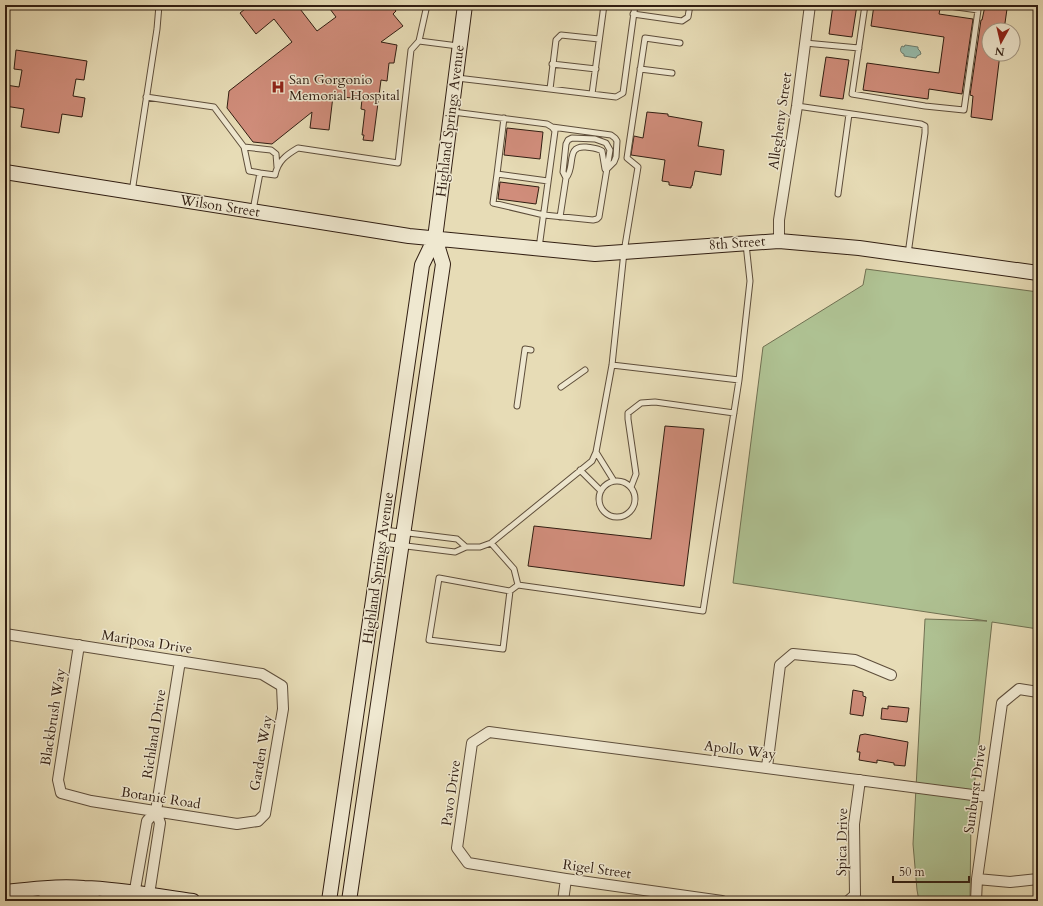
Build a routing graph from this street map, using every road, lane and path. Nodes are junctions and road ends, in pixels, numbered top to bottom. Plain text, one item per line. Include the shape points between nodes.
1 (159, 5) edge
2 (426, 5) edge
3 (465, 5) edge
4 (604, 5) edge
5 (635, 5) edge
6 (690, 5) edge
7 (810, 5) edge
8 (865, 5) edge
9 (942, 5) edge
10 (633, 14) junction
11 (599, 39) junction
12 (419, 41) junction
13 (680, 43) dead end
14 (805, 43) junction
15 (460, 46) junction
16 (859, 48) junction
17 (552, 64) junction
18 (596, 69) junction
19 (640, 69) junction
20 (672, 73) dead end
21 (456, 78) junction
22 (550, 89) junction
23 (592, 94) junction
24 (146, 97) junction
25 (797, 106) junction
26 (451, 112) junction
27 (849, 114) junction
28 (504, 118) junction
29 (552, 127) junction
30 (244, 146) junction
31 (277, 167) junction
32 (606, 171) junction
33 (5, 172) edge
34 (260, 173) junction
35 (497, 174) junction
36 (566, 178) junction
37 (548, 181) junction
38 (132, 192) junction
39 (838, 194) dead end
40 (253, 211) junction
41 (544, 215) junction
42 (560, 217) junction
43 (435, 238) junction
44 (779, 241) junction
45 (746, 242) junction
46 (539, 249) junction
47 (624, 252) junction
48 (908, 255) junction
49 (1038, 273) edge
50 (531, 350) dead end
51 (612, 365) junction
52 (584, 370) dead end
53 (739, 380) junction
54 (561, 387) dead end
55 (517, 406) dead end
56 (734, 413) junction
57 (596, 452) junction
58 (580, 470) junction
59 (614, 481) junction
60 (631, 487) junction
61 (601, 491) junction
62 (383, 537) junction
63 (403, 539) junction
64 (491, 543) junction
65 (466, 547) junction
66 (518, 585) junction
67 (510, 591) junction
68 (5, 634) edge
69 (78, 645) junction
70 (180, 661) junction
71 (891, 675) dead end
72 (282, 686) joint
73 (1038, 692) edge
74 (488, 732) joint
75 (767, 768) junction
76 (860, 780) junction
77 (61, 793) joint
78 (988, 797) junction
79 (156, 811) junction
80 (258, 821) joint
81 (468, 863) joint
82 (566, 879) junction
83 (977, 879) junction
84 (1038, 879) edge
85 (5, 892) edge
86 (134, 897) edge
87 (149, 898) edge
88 (44, 901) edge
89 (94, 901) edge
90 (193, 901) edge
91 (329, 901) edge
92 (349, 901) edge
93 (563, 901) edge
94 (722, 901) edge
95 (848, 901) edge
96 (976, 901) edge

1 - 24 lane via 158,29
2 - 12 lane
3 - 15 main road, Highland Springs Avenue
4 - 11 lane
5 - 10 lane
6 - 10 lane via 688,16 682,21
7 - 14 street, Allegheny Street
8 - 16 lane
9 - 16 lane via 978,10 964,110 852,94
10 - 23 lane via 623,93 616,97
11 - 17 lane via 561,35 556,40
11 - 18 lane
12 - 15 lane
12 - 31 lane via 411,50 398,164 298,148 285,156
13 - 19 lane via 645,38
14 - 16 lane
14 - 25 street, Allegheny Street
15 - 21 main road, Highland Springs Avenue
17 - 18 lane
17 - 22 lane
18 - 23 lane
19 - 20 lane
19 - 47 lane via 627,158 638,167
21 - 22 lane
21 - 26 main road, Highland Springs Avenue
22 - 23 lane
24 - 30 lane via 214,107
24 - 38 lane
25 - 27 lane
25 - 44 street, Allegheny Street via 779,220
26 - 28 lane
26 - 43 main road, Highland Springs Avenue
27 - 39 lane
27 - 48 lane via 925,126
28 - 29 lane via 547,124
28 - 35 lane
29 - 32 lane via 611,135 615,138 616,157
29 - 37 lane via 555,131
30 - 31 lane via 271,150 276,154
30 - 34 lane via 249,171
31 - 34 lane via 276,175
32 - 36 lane via 602,151 579,147 573,153
32 - 36 lane via 610,150 606,143 572,138 566,144 563,172
32 - 42 lane via 597,219
33 - 38 main road, Wilson Street
34 - 40 lane
35 - 37 lane
35 - 41 lane via 493,203
36 - 42 lane
37 - 41 lane
38 - 40 main road, Wilson Street
40 - 43 main road, Wilson Street
41 - 42 lane
41 - 46 lane
43 - 46 main road, 8th Street
43 - 62 main road, Highland Springs Avenue via 422,265
43 - 63 main road, Highland Springs Avenue via 443,264
44 - 45 main road, 8th Street
44 - 48 main road, 8th Street
45 - 47 main road, 8th Street
45 - 53 lane via 750,282
46 - 47 main road, 8th Street via 595,254
47 - 51 lane
48 - 49 main road, 8th Street
50 - 55 lane via 525,349
51 - 53 lane
51 - 57 lane
52 - 54 lane
53 - 56 lane
56 - 60 lane via 655,402 641,403 628,413 636,474
56 - 66 lane via 703,611
57 - 58 lane via 592,461
57 - 59 lane
58 - 61 lane
58 - 64 lane
59 - 60 lane
59 - 61 lane via 604,486
60 - 61 lane via 635,498 632,509 628,514 616,517 610,516 601,508
62 - 63 lane
62 - 63 lane
62 - 91 main road, Highland Springs Avenue
63 - 65 lane via 457,540
63 - 65 lane via 455,552
63 - 92 main road, Highland Springs Avenue
64 - 65 lane via 480,547
64 - 66 lane via 514,569
66 - 67 lane
67 - 67 lane via 439,578 429,640 503,649
68 - 69 street, Mariposa Drive
69 - 70 street, Mariposa Drive
69 - 77 street, Blackbrush Way via 58,780
70 - 72 street, Mariposa Drive via 262,674
70 - 79 street, Richland Drive
71 - 75 street via 855,660 793,654 780,665
72 - 80 street, Garden Way via 283,709 265,814
73 - 78 street, Sunburst Drive via 1019,689 1002,704
74 - 75 street, Apollo Way
74 - 81 street, Pavo Drive via 472,743 457,848
75 - 76 street, Apollo Way
76 - 78 street, Apollo Way
76 - 95 street, Spica Drive via 854,824 856,895
77 - 79 street, Botanic Road via 90,801
78 - 83 street, Sunburst Drive
79 - 80 street, Botanic Road via 237,824
79 - 86 street, Richland Drive via 147,821
79 - 87 street, Richland Drive via 160,822
81 - 82 street, Rigel Street
82 - 93 street
82 - 94 street, Rigel Street
83 - 84 street via 1010,882
83 - 96 street, Sunburst Drive
85 - 86 main road via 61,887 112,890
86 - 87 main road
87 - 90 main road
88 - 89 main road

